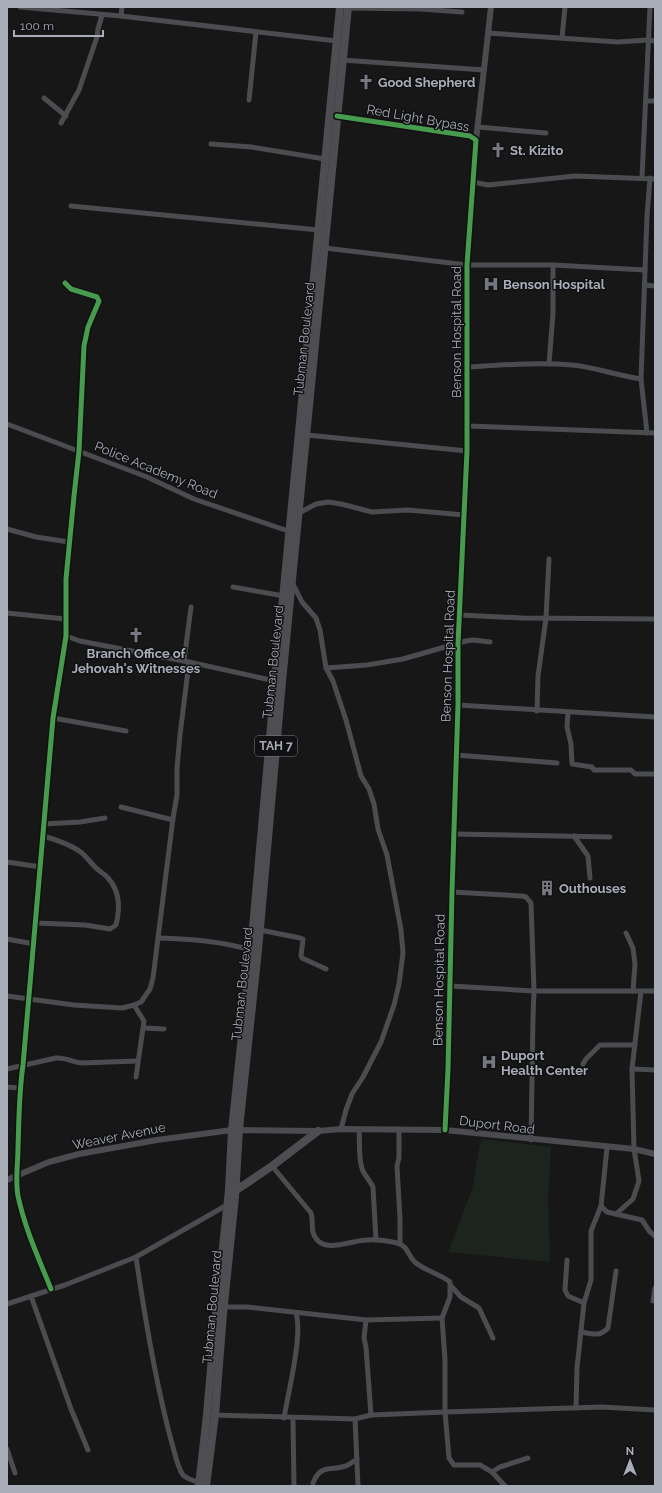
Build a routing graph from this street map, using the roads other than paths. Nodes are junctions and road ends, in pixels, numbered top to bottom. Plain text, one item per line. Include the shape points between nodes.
1 (20, 7) edge
2 (122, 7) edge
3 (345, 7) edge
4 (491, 7) edge
5 (565, 7) edge
6 (650, 7) edge
7 (462, 12) dead end
8 (102, 15) junction
9 (121, 16) junction
10 (256, 32) junction
11 (488, 33) junction
12 (562, 38) junction
13 (648, 40) junction
14 (337, 41) junction
15 (655, 41) edge
16 (342, 60) junction
17 (484, 70) junction
18 (44, 98) dead end
19 (249, 100) dead end
20 (647, 101) junction
21 (655, 101) edge
22 (66, 116) junction
23 (337, 116) junction
24 (61, 123) dead end
25 (478, 127) junction
26 (546, 133) dead end
27 (476, 140) junction
28 (212, 144) dead end
29 (325, 158) junction
30 (642, 177) junction
31 (652, 178) edge
32 (473, 182) junction
33 (71, 206) dead end
34 (319, 230) junction
35 (325, 248) junction
36 (467, 265) junction
37 (553, 265) junction
38 (645, 270) junction
39 (65, 283) dead end
40 (645, 285) junction
41 (655, 286) edge
42 (549, 364) junction
43 (468, 367) junction
44 (641, 379) junction
45 (7, 424) edge
46 (468, 426) junction
47 (647, 433) junction
48 (655, 433) edge
49 (307, 435) junction
50 (79, 451) junction
51 (467, 451) junction
52 (299, 513) junction
53 (464, 515) junction
54 (7, 528) edge
55 (294, 534) junction
56 (70, 542) junction
57 (549, 559) dead end
58 (292, 584) junction
59 (233, 587) dead end
60 (284, 596) junction
61 (191, 606) dead end
62 (7, 613) edge
63 (460, 615) junction
64 (546, 618) junction
65 (65, 619) junction
66 (655, 619) edge
67 (66, 636) junction
68 (490, 642) dead end
69 (458, 644) junction
70 (186, 662) junction
71 (326, 668) junction
72 (275, 681) junction
73 (458, 705) junction
74 (537, 710) junction
75 (568, 712) junction
76 (655, 717) edge
77 (54, 718) junction
78 (126, 731) dead end
79 (456, 755) junction
80 (557, 762) dead end
81 (655, 774) edge
82 (121, 807) dead end
83 (105, 818) dead end
84 (173, 820) junction
85 (44, 824) junction
86 (454, 834) junction
87 (44, 836) junction
88 (574, 836) junction
89 (610, 837) dead end
90 (7, 862) edge
91 (41, 867) junction
92 (590, 878) dead end
93 (452, 892) junction
94 (36, 924) junction
95 (260, 930) junction
96 (626, 934) dead end
97 (159, 938) junction
98 (7, 939) edge
99 (34, 944) junction
100 (251, 950) junction
101 (326, 969) dead end
102 (451, 986) junction
103 (534, 991) junction
104 (633, 991) junction
105 (641, 991) junction
106 (655, 991) edge
107 (7, 996) edge
108 (29, 999) junction
109 (134, 1005) junction
110 (144, 1028) junction
111 (164, 1029) dead end
112 (635, 1045) junction
113 (138, 1061) junction
114 (583, 1064) dead end
115 (23, 1065) junction
116 (7, 1069) edge
117 (632, 1069) junction
118 (655, 1070) edge
119 (136, 1077) dead end
120 (7, 1087) edge
121 (19, 1088) junction
122 (235, 1129) junction
123 (341, 1129) junction
124 (359, 1129) junction
125 (399, 1129) junction
126 (445, 1130) junction
127 (318, 1131) junction
128 (530, 1140) junction
129 (607, 1148) junction
130 (634, 1150) junction
131 (655, 1154) edge
132 (272, 1166) junction
133 (16, 1176) junction
134 (7, 1180) edge
135 (236, 1191) junction
136 (227, 1205) junction
137 (601, 1206) junction
138 (616, 1214) junction
139 (655, 1236) edge
140 (376, 1240) junction
141 (400, 1244) junction
142 (136, 1257) junction
143 (567, 1260) dead end
144 (616, 1271) dead end
145 (451, 1286) junction
146 (655, 1288) edge
147 (51, 1289) junction
148 (31, 1296) junction
149 (653, 1301) dead end
150 (584, 1303) junction
151 (7, 1304) edge
152 (224, 1307) junction
153 (296, 1313) junction
154 (442, 1318) junction
155 (366, 1320) junction
156 (581, 1332) junction
157 (493, 1338) dead end
158 (576, 1408) junction
159 (655, 1410) edge
160 (446, 1412) junction
161 (371, 1414) junction
162 (215, 1415) junction
163 (284, 1418) junction
164 (355, 1420) junction
165 (293, 1421) dead end
166 (7, 1449) edge
167 (88, 1450) dead end
168 (528, 1458) dead end
169 (357, 1459) junction
170 (492, 1472) junction
171 (15, 1473) dead end
172 (313, 1483) dead end
173 (201, 1485) edge
174 (294, 1486) edge
175 (358, 1486) edge
176 (505, 1486) edge

1 - 8 street
2 - 9 street
3 - 7 street
3 - 14 highway, Tubman Boulevard / TAH 7
3 - 16 highway, Tubman Boulevard / TAH 7
4 - 11 street
5 - 12 street
6 - 13 street
8 - 9 street
8 - 22 street via 79,90
9 - 10 street
10 - 14 street
10 - 19 street
11 - 12 street
11 - 17 street
12 - 13 street via 618,42
13 - 15 street
13 - 20 street
14 - 29 highway, Tubman Boulevard / TAH 7
16 - 17 street
16 - 23 highway, Tubman Boulevard / TAH 7
17 - 25 street
18 - 22 street
20 - 21 street
20 - 30 street
22 - 24 street
23 - 27 street, Red Light Bypass via 470,136
23 - 35 highway, Tubman Boulevard / TAH 7
25 - 26 street
25 - 27 street
27 - 32 street, Red Light Bypass
28 - 29 street
29 - 34 highway, Tubman Boulevard / TAH 7
30 - 31 street
30 - 32 street via 575,176 488,185
31 - 38 street via 647,216
32 - 36 street, Benson Hospital Road
33 - 34 street
34 - 55 highway, Tubman Boulevard / TAH 7
35 - 36 street
35 - 49 highway, Tubman Boulevard / TAH 7
36 - 37 street
36 - 43 street, Benson Hospital Road
37 - 38 street
37 - 42 street
38 - 40 street
39 - 50 street via 71,289 97,297 99,301 88,327 84,346
40 - 41 street
40 - 44 street
42 - 43 street
42 - 44 street via 591,367
43 - 46 street, Benson Hospital Road
44 - 47 street
45 - 50 street, Police Academy Road
46 - 47 street
46 - 51 street, Benson Hospital Road
47 - 48 street
49 - 51 street
49 - 52 highway, Tubman Boulevard / TAH 7
50 - 55 street, Police Academy Road via 147,477 194,499
50 - 56 street
51 - 53 street, Benson Hospital Road
52 - 53 street via 316,504 328,502 372,512 408,510
52 - 55 highway, Tubman Boulevard / TAH 7
53 - 63 street, Benson Hospital Road
54 - 56 street via 36,537
55 - 58 highway, Tubman Boulevard / TAH 7
55 - 60 highway, Tubman Boulevard / TAH 7
56 - 65 street
57 - 64 street
58 - 71 street via 302,602 316,618
58 - 95 highway, Tubman Boulevard / TAH 7
59 - 60 street
60 - 72 highway, Tubman Boulevard / TAH 7
61 - 70 street
62 - 65 street
63 - 64 street
63 - 69 street, Benson Hospital Road
64 - 66 street
64 - 74 street via 538,676
65 - 67 street
67 - 70 street via 80,642
67 - 77 street
68 - 69 street via 473,640
69 - 71 street via 396,660
69 - 73 street, Benson Hospital Road
70 - 72 street
70 - 84 street
71 - 123 street via 346,720 361,776 374,804 396,899 402,953 394,1005 381,1042 352,1094
72 - 100 highway, Tubman Boulevard / TAH 7
73 - 74 street
73 - 79 street, Benson Hospital Road
74 - 75 street
75 - 76 street
75 - 81 street via 567,726 572,764 594,770 631,770 635,774
77 - 78 street
77 - 85 street
79 - 80 street
79 - 86 street, Benson Hospital Road
82 - 84 street
83 - 85 street
84 - 97 street
85 - 87 street
86 - 88 street
86 - 93 street, Benson Hospital Road
87 - 91 street
87 - 94 street via 72,847 108,877 117,893 118,914 116,925 110,928
88 - 89 street
88 - 92 street via 588,856
90 - 91 street
91 - 94 street
93 - 102 street, Benson Hospital Road
93 - 103 street via 522,896 530,900 533,911
94 - 99 street
95 - 101 street via 302,939 302,958
95 - 122 highway, Tubman Boulevard / TAH 7
96 - 104 street via 634,948
97 - 100 street via 212,941
97 - 109 street via 150,989 141,1002
98 - 99 street
99 - 108 street
100 - 122 highway, Tubman Boulevard / TAH 7
102 - 103 street
102 - 126 street, Benson Hospital Road
103 - 104 street
103 - 128 street
104 - 105 street
105 - 106 street
105 - 112 street
107 - 108 street
108 - 109 street via 122,1008
108 - 115 street
109 - 110 street via 143,1019
110 - 111 street
110 - 113 street
112 - 114 street via 600,1045
112 - 117 street
113 - 115 street via 81,1063 63,1057
113 - 119 street
115 - 116 street
115 - 121 street
117 - 118 street
117 - 130 street
120 - 121 street
121 - 133 street
122 - 127 street, Duport Road
122 - 133 street, Weaver Avenue via 79,1154 49,1162
122 - 135 highway, Tubman Boulevard / TAH 7
122 - 136 highway, Tubman Boulevard / TAH 7
123 - 124 street, Duport Road
123 - 127 street, Duport Road
124 - 125 street, Duport Road
124 - 140 street via 361,1164 373,1187
125 - 126 street, Duport Road
125 - 141 street via 397,1166
126 - 128 street, Duport Road
127 - 132 highway
128 - 129 street, Duport Road
129 - 130 street, Duport Road
129 - 137 street
130 - 131 street, Duport Road
130 - 138 street via 637,1188 633,1198
132 - 135 highway
132 - 140 street via 311,1213 314,1221 313,1232 316,1239 323,1244
133 - 134 street, Weaver Avenue
133 - 147 street via 18,1197 29,1235
135 - 152 highway, Tubman Boulevard / TAH 7
136 - 142 street
136 - 173 highway, Tubman Boulevard / TAH 7
137 - 138 street via 607,1212
137 - 150 street via 591,1231 591,1280
138 - 139 street via 642,1220
140 - 141 street
141 - 145 street via 415,1262 442,1276
142 - 147 street
142 - 173 street via 149,1342 178,1463 183,1474
143 - 150 street via 565,1290 568,1296
144 - 156 street via 608,1328 598,1335
145 - 154 street via 450,1297
145 - 157 street via 461,1297 479,1308
146 - 149 street
147 - 148 street
148 - 151 street
148 - 167 street
150 - 156 street
152 - 153 street
152 - 162 highway, Tubman Boulevard / TAH 7
153 - 155 street
153 - 163 street via 298,1328
154 - 155 street
154 - 160 street
155 - 161 street via 364,1338
156 - 158 street
158 - 159 street
158 - 160 street
160 - 161 street
160 - 170 street via 449,1458 454,1465 480,1465
161 - 164 street
162 - 163 street
162 - 173 highway, Tubman Boulevard / TAH 7
163 - 164 street
164 - 169 street
165 - 174 street
166 - 171 street
168 - 170 street
169 - 172 street via 348,1465 321,1471
169 - 175 street
170 - 176 street

